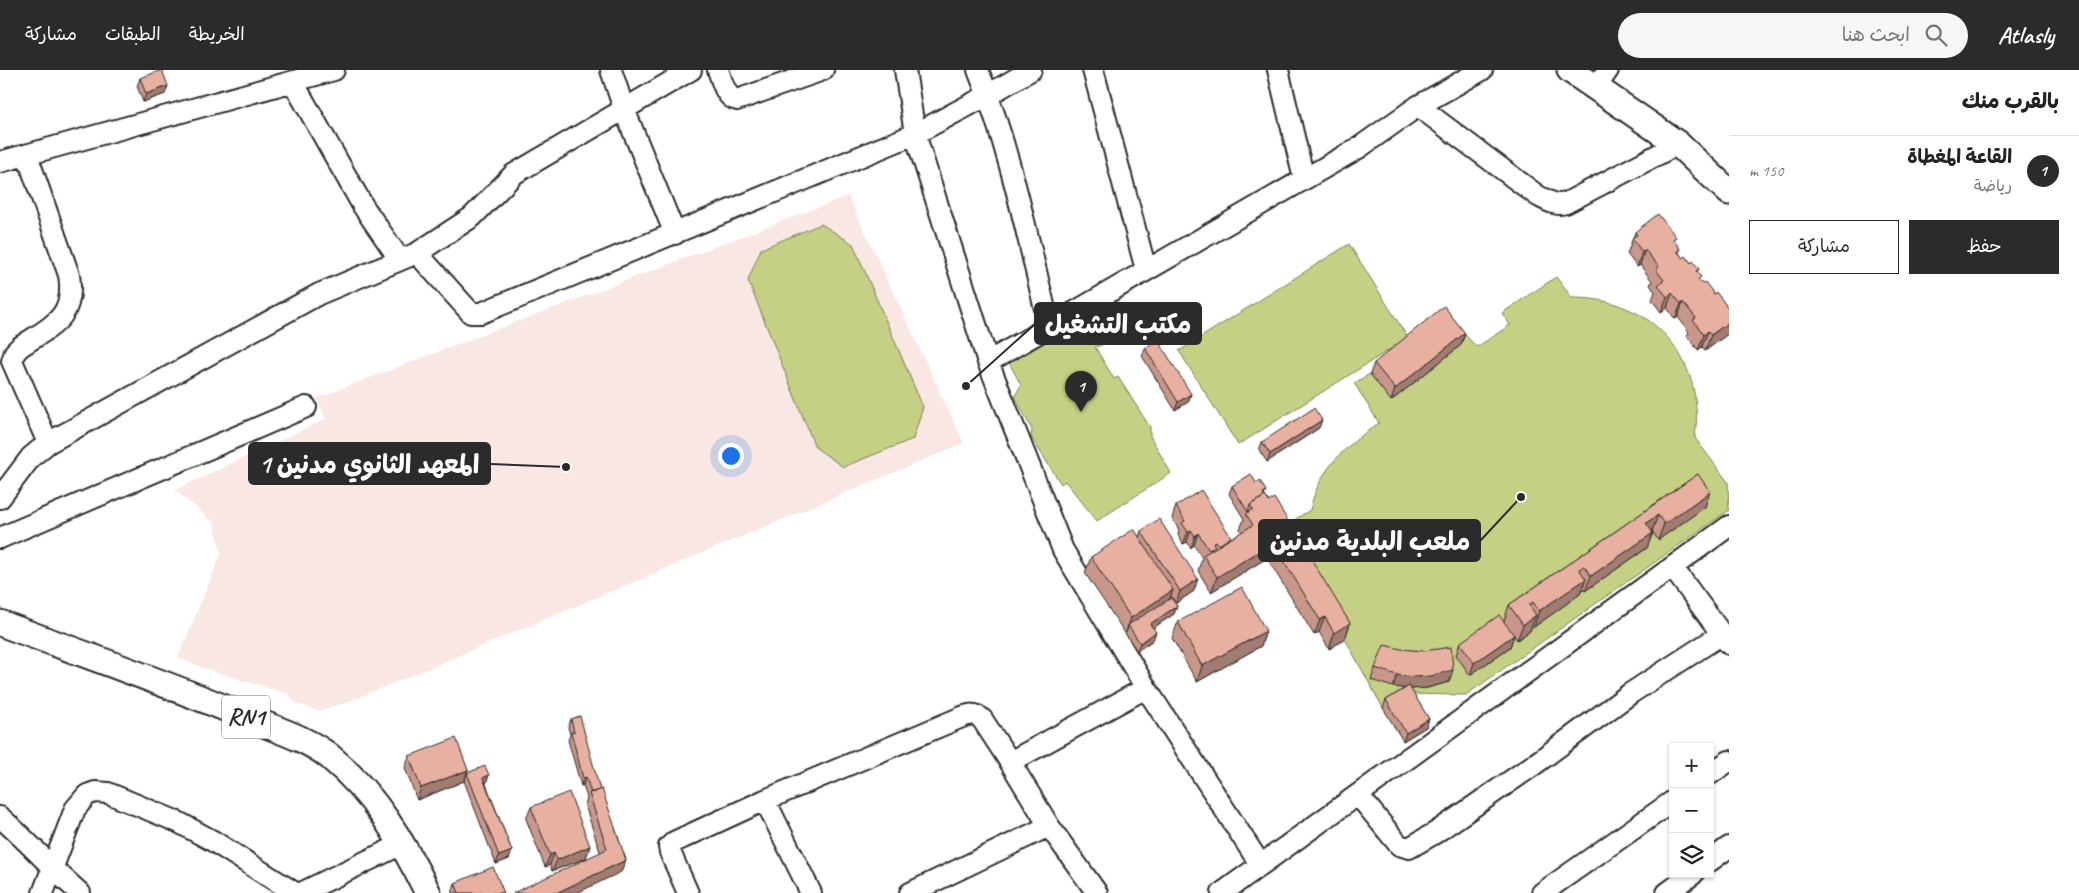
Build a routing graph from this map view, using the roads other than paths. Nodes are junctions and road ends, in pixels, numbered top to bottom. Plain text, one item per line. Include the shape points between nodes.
1 (334, 70) edge
2 (611, 70) edge
3 (691, 70) edge
4 (718, 70) edge
5 (823, 70) edge
6 (905, 70) edge
7 (978, 70) edge
8 (1031, 70) edge
9 (1093, 70) edge
10 (1278, 70) edge
11 (1482, 70) edge
12 (1570, 70) edge
13 (1602, 79) edge
14 (293, 82) junction
15 (988, 95) junction
16 (1418, 106) junction
17 (624, 109) junction
18 (914, 134) junction
19 (1678, 144) junction
20 (27, 155) junction
21 (0, 162) edge
22 (1304, 179) junction
23 (1729, 192) edge
24 (675, 234) junction
25 (408, 256) junction
26 (1146, 270) junction
27 (1049, 326) junction
28 (988, 362) junction
29 (306, 407) dead end
30 (48, 443) junction
31 (0, 498) edge
32 (1729, 526) edge
33 (0, 538) edge
34 (1673, 568) junction
35 (0, 623) edge
36 (1725, 639) edge
37 (1146, 688) junction
38 (1729, 761) edge
39 (1010, 762) junction
40 (1714, 771) edge
41 (1359, 796) junction
42 (765, 800) junction
43 (1669, 804) edge
44 (0, 817) edge
45 (1049, 826) junction
46 (402, 844) junction
47 (1729, 847) edge
48 (1714, 859) edge
49 (1260, 864) junction
50 (53, 869) junction
51 (1689, 878) edge
52 (1230, 891) edge
53 (1674, 891) edge
54 (43, 893) edge
55 (80, 893) edge
56 (295, 893) edge
57 (301, 893) edge
58 (428, 893) edge
59 (688, 893) edge
60 (811, 893) edge
61 (910, 893) edge
62 (1097, 893) edge
63 (1542, 893) edge

1 - 14 street
2 - 17 street
3 - 17 street
4 - 5 street via 731,99 737,100
6 - 18 street
7 - 15 street
8 - 15 street
9 - 26 street
10 - 22 street
11 - 16 street
12 - 13 main road
13 - 19 main road
14 - 20 street
14 - 25 street via 363,206
15 - 18 street
15 - 27 street via 1022,211
16 - 19 street via 1538,196 1558,205
16 - 22 street via 1360,147
17 - 24 street
17 - 25 street via 514,174 472,217
18 - 24 street
18 - 28 street
19 - 23 main road
20 - 21 street
20 - 30 street via 71,289 65,313 20,347 12,361
22 - 26 street
24 - 25 street via 476,314
25 - 30 street via 319,294
26 - 27 street
27 - 28 street
28 - 37 street via 1063,550
29 - 33 street
30 - 31 street via 31,457
32 - 34 street
34 - 36 street
34 - 41 street
35 - 46 main road, RN1 via 220,706 315,746 345,770 374,801
36 - 41 street via 1631,692 1535,764 1410,848 1402,847 1393,839
37 - 39 street
37 - 49 street
38 - 40 street
39 - 42 street via 982,719 971,714
39 - 45 street
41 - 49 street
42 - 59 street via 671,844 670,852
42 - 60 street
43 - 63 street
44 - 50 street
45 - 61 street
45 - 62 street
46 - 57 street
46 - 58 main road, RN1
47 - 48 street
49 - 52 street
50 - 54 street
50 - 55 street
50 - 56 street via 78,803 95,792 108,793 178,822
51 - 53 street

